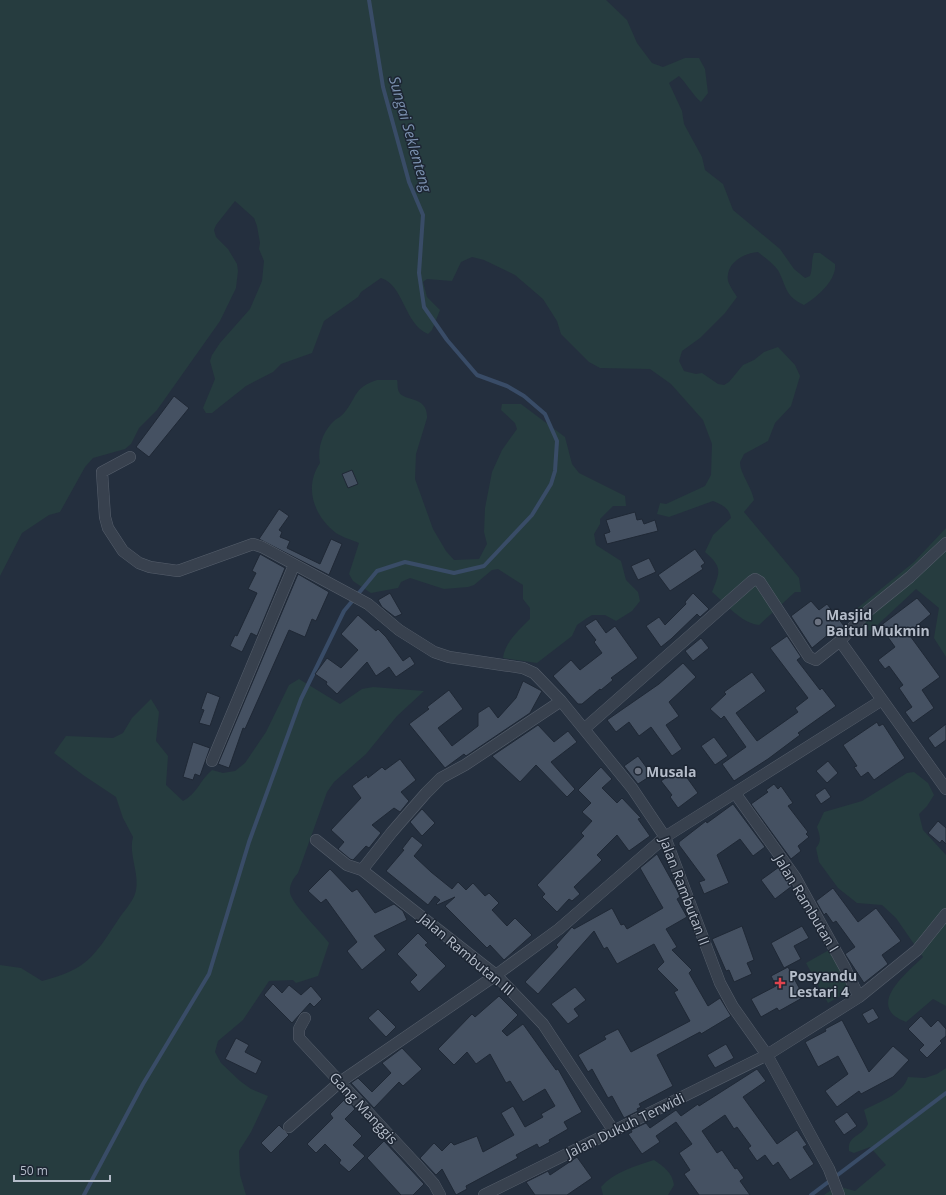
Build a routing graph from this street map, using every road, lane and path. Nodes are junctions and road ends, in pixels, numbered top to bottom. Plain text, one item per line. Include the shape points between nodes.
1 (130, 457) dead end
2 (946, 543) edge
3 (294, 565) junction
4 (840, 642) junction
5 (882, 700) junction
6 (561, 701) junction
7 (584, 729) junction
8 (212, 761) dead end
9 (946, 789) edge
10 (735, 793) junction
11 (665, 837) junction
12 (316, 840) dead end
13 (362, 870) junction
14 (946, 914) edge
15 (496, 975) junction
16 (859, 997) junction
17 (305, 1018) dead end
18 (767, 1055) junction
19 (340, 1082) junction
20 (289, 1127) dead end
21 (613, 1130) junction
22 (440, 1195) edge
23 (484, 1195) edge
24 (839, 1195) edge

1 - 3 street via 102,472 105,517 117,544 139,563 178,571 253,544 262,546
2 - 4 street via 868,611
3 - 6 street, Jalan Rambutan II via 368,604 399,630 434,652 449,657 523,668 534,673
3 - 8 street
4 - 5 street
4 - 7 street via 816,660 812,659 760,582 752,581
5 - 9 street
5 - 10 street
6 - 7 street, Jalan Rambutan II
6 - 13 street via 465,765 441,778 406,815
7 - 11 street, Jalan Rambutan II via 632,788
10 - 11 street
10 - 16 street, Jalan Rambutan I via 795,877 846,968
11 - 15 street via 559,929
11 - 18 street, Jalan Rambutan II via 720,983 733,1007
12 - 13 street, Jalan Rambutan III via 347,865
13 - 15 street, Jalan Rambutan III
14 - 16 street, Jalan Dukuh Terwidi via 917,950
15 - 19 street
15 - 21 street, Jalan Rambutan III via 543,1024
16 - 18 street, Jalan Dukuh Terwidi
17 - 19 street, Gang Manggis via 299,1029 299,1038
18 - 21 street, Jalan Dukuh Terwidi
18 - 24 street via 829,1169
19 - 20 street
19 - 22 street, Gang Manggis via 434,1184
21 - 23 street, Jalan Dukuh Terwidi

